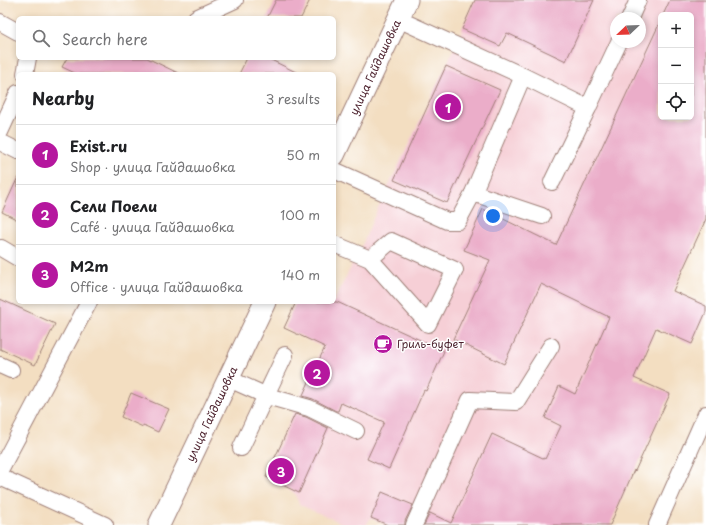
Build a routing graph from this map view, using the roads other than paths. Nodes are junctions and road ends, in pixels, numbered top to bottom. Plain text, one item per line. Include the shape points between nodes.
1 (235, 0) edge
2 (407, 0) edge
3 (638, 0) edge
4 (633, 12) edge
5 (200, 16) edge
6 (398, 19) junction
7 (0, 22) edge
8 (16, 31) edge
9 (615, 48) edge
10 (28, 60) edge
11 (25, 72) edge
12 (523, 76) junction
13 (16, 97) edge
14 (588, 108) junction
15 (0, 132) edge
16 (0, 142) edge
17 (16, 150) edge
18 (336, 151) edge
19 (336, 171) edge
20 (552, 182) dead end
21 (473, 193) junction
22 (542, 216) dead end
23 (336, 245) edge
24 (1, 248) dead end
25 (16, 257) edge
26 (370, 260) junction
27 (88, 304) edge
28 (264, 304) edge
29 (551, 346) dead end
30 (285, 355) dead end
31 (229, 379) junction
32 (266, 396) junction
33 (706, 414) edge
34 (356, 431) dead end
35 (241, 448) dead end
36 (0, 470) edge
37 (0, 477) edge
38 (105, 525) edge
39 (159, 525) edge
40 (414, 525) edge
41 (657, 525) edge

1 - 5 street
2 - 6 main road, улица Гайдашовка
3 - 4 street
6 - 12 street
6 - 18 main road, улица Гайдашовка
7 - 8 street
9 - 14 street
10 - 11 street
12 - 14 street
12 - 21 street
13 - 15 street
14 - 20 street
16 - 17 street
19 - 21 street via 447,221 458,220
21 - 22 street
23 - 26 street
24 - 25 street
26 - 26 street via 423,318 428,324 455,270 391,241
27 - 36 street
28 - 31 main road, улица Гайдашовка
29 - 40 street via 516,402 470,400
30 - 32 street
31 - 32 street
31 - 39 main road, улица Гайдашовка
32 - 34 street via 309,408
32 - 35 street
33 - 41 street
37 - 38 street

